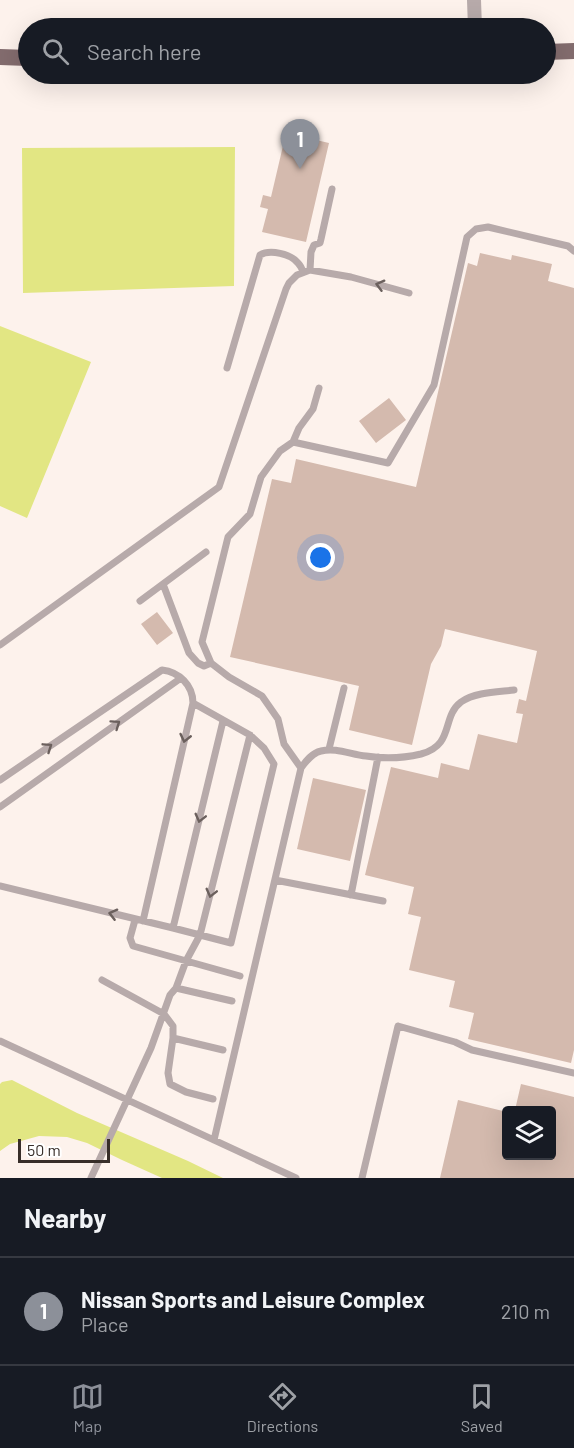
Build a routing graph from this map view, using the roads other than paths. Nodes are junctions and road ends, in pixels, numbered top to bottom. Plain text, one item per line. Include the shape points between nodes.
1 (474, 0) edge
2 (475, 18) edge
3 (574, 51) edge
4 (556, 52) edge
5 (0, 57) edge
6 (18, 58) edge
7 (332, 189) dead end
8 (574, 251) edge
9 (307, 271) junction
10 (409, 293) dead end
11 (227, 368) dead end
12 (320, 388) dead end
13 (293, 442) junction
14 (206, 552) dead end
15 (163, 584) junction
16 (140, 601) dead end
17 (0, 645) edge
18 (211, 663) junction
19 (181, 678) junction
20 (344, 688) dead end
21 (514, 690) dead end
22 (193, 703) junction
23 (223, 720) junction
24 (250, 735) junction
25 (329, 749) junction
26 (378, 757) junction
27 (301, 768) junction
28 (0, 780) edge
29 (0, 807) edge
30 (275, 880) junction
31 (0, 886) edge
32 (351, 895) junction
33 (383, 901) dead end
34 (135, 920) junction
35 (143, 921) junction
36 (173, 928) junction
37 (201, 935) junction
38 (186, 961) junction
39 (240, 976) dead end
40 (102, 980) dead end
41 (176, 988) junction
42 (232, 1001) dead end
43 (164, 1014) junction
44 (173, 1038) junction
45 (0, 1041) edge
46 (223, 1050) dead end
47 (574, 1073) edge
48 (213, 1099) dead end
49 (127, 1100) junction
50 (214, 1140) junction
51 (91, 1178) edge
52 (296, 1178) edge
53 (362, 1178) edge

1 - 2 street
3 - 4 main road
5 - 6 main road
7 - 9 lane via 320,243 314,245
8 - 13 lane via 568,246 488,227 476,229 467,237 434,385 388,463
10 -> 9 lane via 351,277
9 - 11 lane via 282,254 260,255
9 - 17 lane via 297,275 286,289 219,488
12 - 13 lane via 313,409
13 - 18 lane via 280,451 261,477 250,514 228,537 202,642
14 - 15 lane
15 - 16 lane
15 - 18 lane via 189,653 204,666
18 - 27 lane via 262,696 278,719 284,744
19 - 22 lane via 191,690
28 -> 19 lane via 162,670
29 -> 19 lane
20 - 25 lane
21 - 26 lane via 480,694 460,703 438,746 422,753
22 - 23 lane
22 -> 35 lane
23 - 24 lane
23 -> 36 lane
24 -> 37 lane
24 - 37 lane via 274,764 231,943
25 - 26 lane
25 - 27 lane via 310,757
26 - 32 lane
27 - 30 lane
30 - 32 lane
30 - 50 lane
34 -> 31 lane
32 - 33 lane
34 - 35 lane
34 - 38 lane via 130,938 133,946
35 - 36 lane
36 - 37 lane
37 - 38 lane
38 - 39 lane
38 - 41 lane
40 - 43 lane
41 - 42 lane
41 - 43 lane
43 - 44 lane via 173,1026
43 - 49 lane
44 - 46 lane
44 - 48 lane via 170,1084
45 - 49 lane
47 - 53 lane via 472,1050 398,1026
49 - 50 lane
49 - 51 lane
50 - 52 lane

